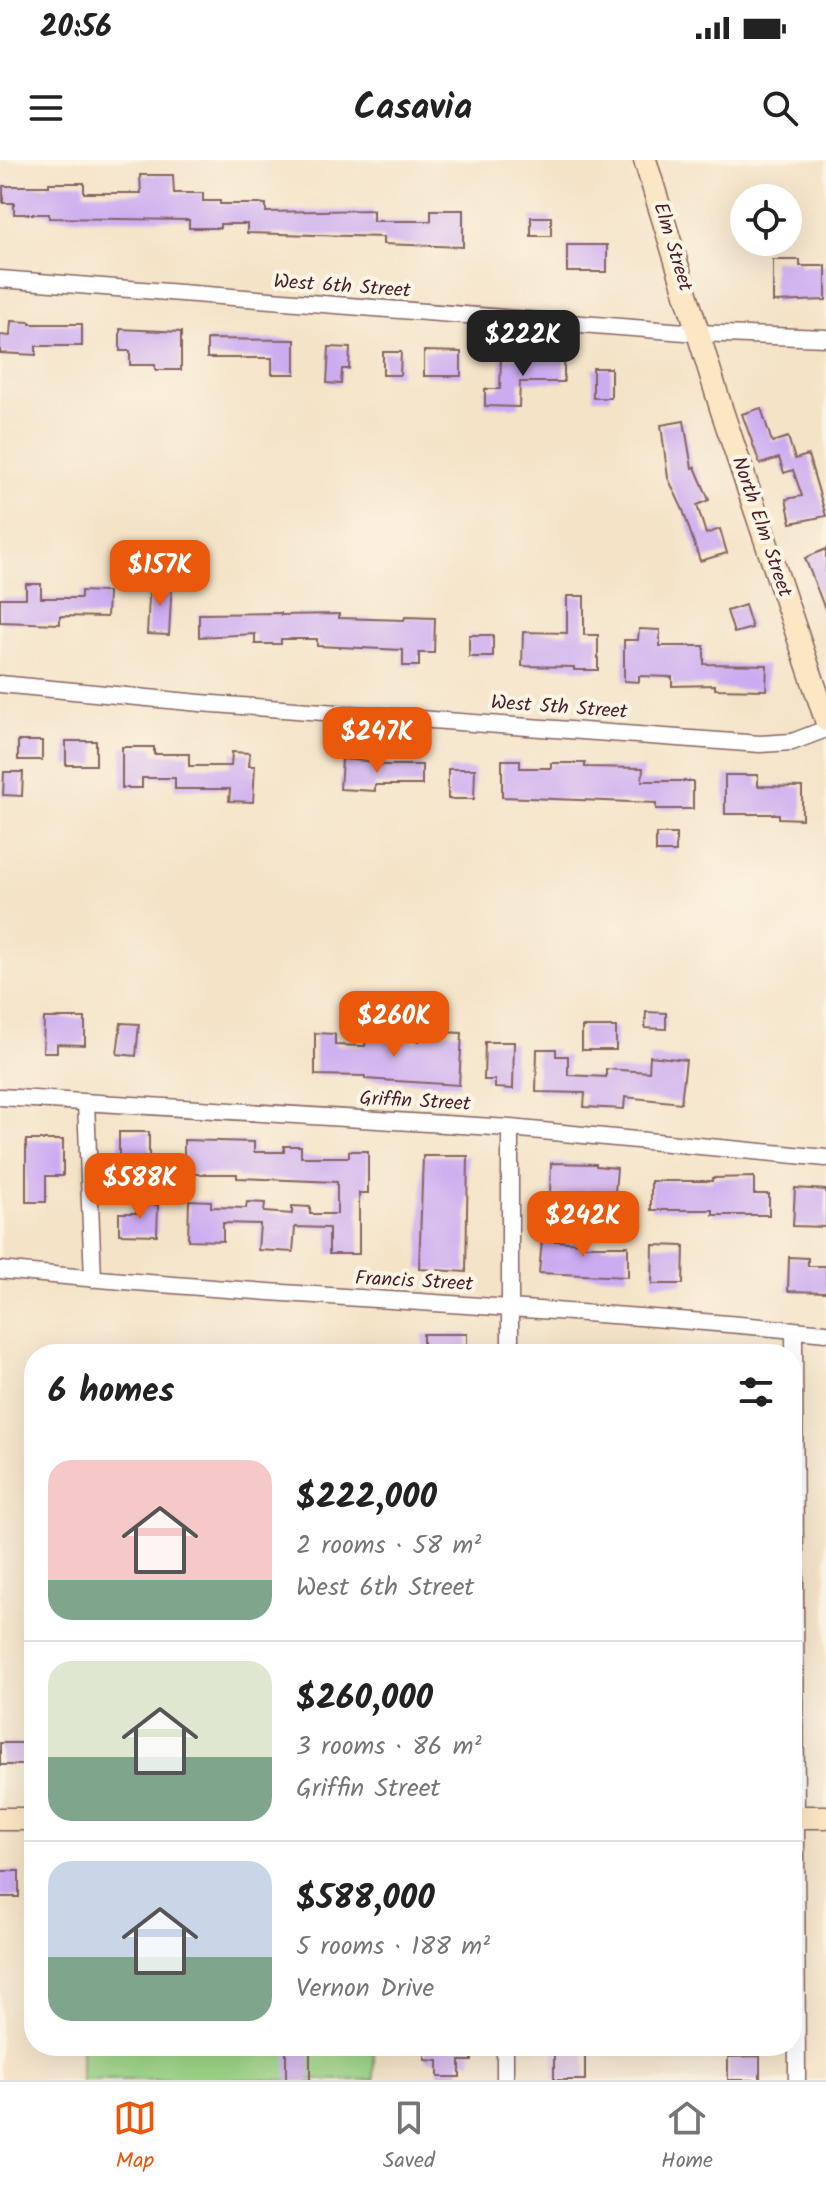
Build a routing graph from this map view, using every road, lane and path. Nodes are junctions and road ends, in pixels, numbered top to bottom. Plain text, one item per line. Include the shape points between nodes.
1 (645, 160) edge
2 (0, 279) edge
3 (698, 333) junction
4 (826, 338) edge
5 (0, 684) edge
6 (826, 720) edge
7 (826, 729) edge
8 (0, 1097) edge
9 (86, 1102) junction
10 (510, 1128) junction
11 (826, 1158) edge
12 (0, 1270) edge
13 (93, 1279) junction
14 (510, 1307) junction
15 (794, 1330) junction
16 (826, 1333) edge
17 (510, 1344) edge
18 (794, 1344) edge
19 (802, 1817) edge
20 (826, 1817) edge
21 (0, 1819) edge
22 (24, 1819) edge
23 (505, 2056) edge
24 (797, 2056) edge
25 (505, 2080) edge
26 (797, 2080) edge

1 - 3 street, Elm Street
2 - 3 street, West 6th Street
3 - 4 street, West 6th Street
3 - 6 street, North Elm Street
5 - 7 street, West 5th Street via 760,744 792,742
8 - 9 street, Griffin Street
9 - 10 street, Griffin Street
9 - 13 street
10 - 11 street, Griffin Street
10 - 14 street
12 - 13 street, Francis Street
13 - 14 street, Francis Street
14 - 15 street, Francis Street
14 - 17 street
15 - 16 street, Francis Street
15 - 18 street
19 - 20 street
21 - 22 street
23 - 25 street
24 - 26 street

